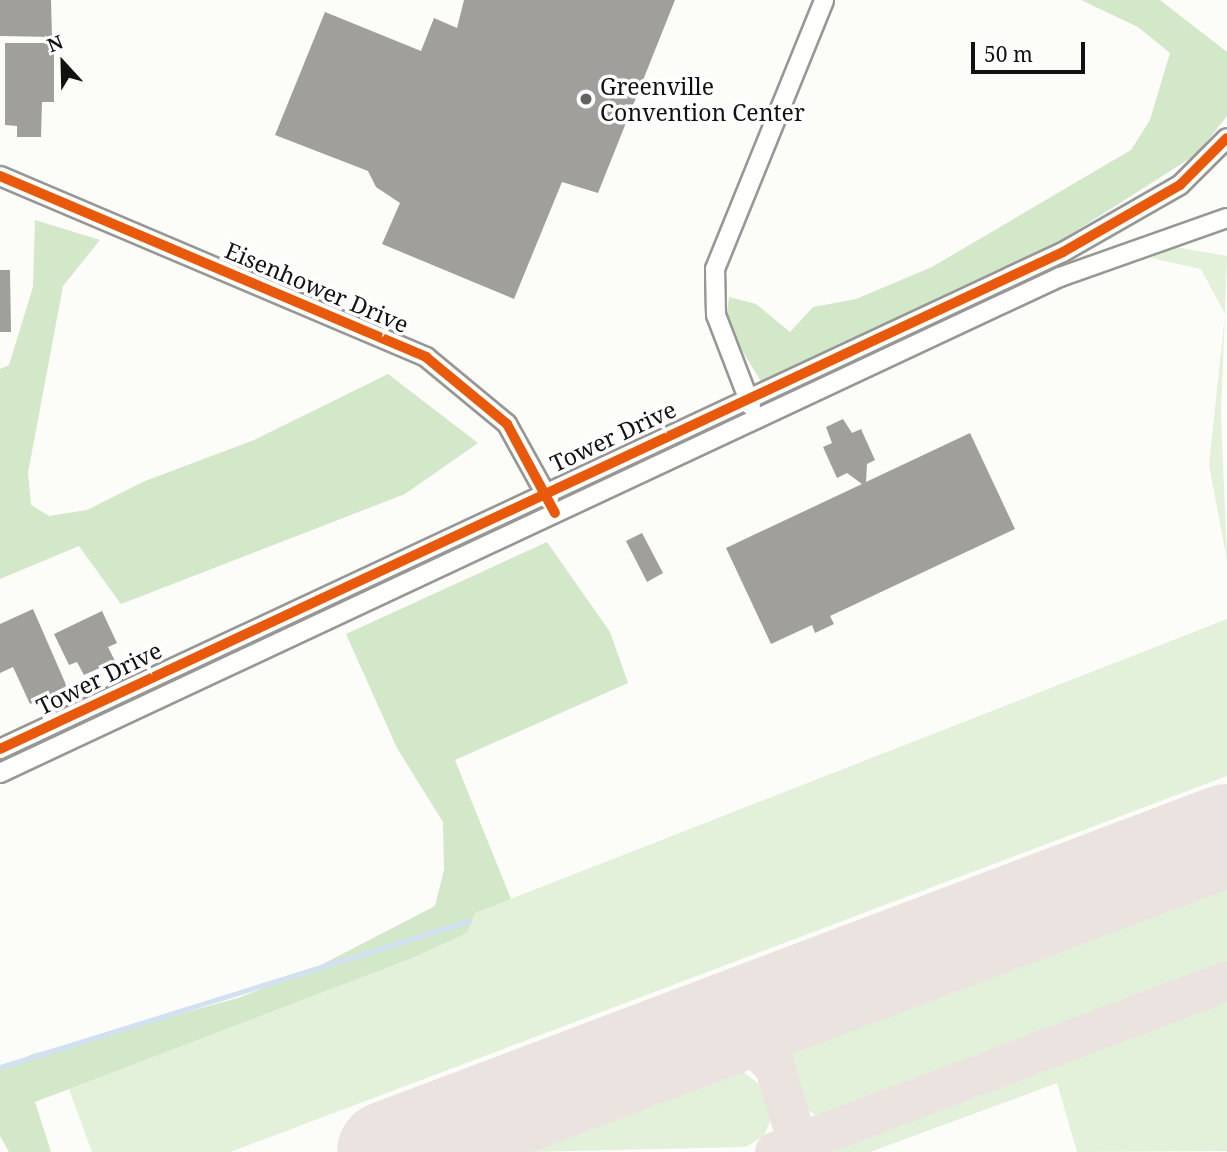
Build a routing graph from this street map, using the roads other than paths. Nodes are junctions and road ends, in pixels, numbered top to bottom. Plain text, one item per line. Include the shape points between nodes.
1 (824, 0) edge
2 (1227, 138) edge
3 (0, 176) edge
4 (1227, 218) edge
5 (747, 397) junction
6 (756, 418) junction
7 (544, 491) junction
8 (555, 513) junction
9 (0, 749) edge
10 (0, 773) edge

1 - 5 street via 715,269 716,315
2 - 5 street, Tower Drive via 1180,185 1119,223
3 - 7 street, Eisenhower Drive via 426,356 507,424
4 - 6 street, Tower Drive via 1088,265
5 - 6 street
5 - 7 street, Tower Drive
6 - 8 street, Tower Drive
7 - 8 street, Eisenhower Drive
7 - 9 street, Tower Drive
8 - 10 street, Tower Drive

